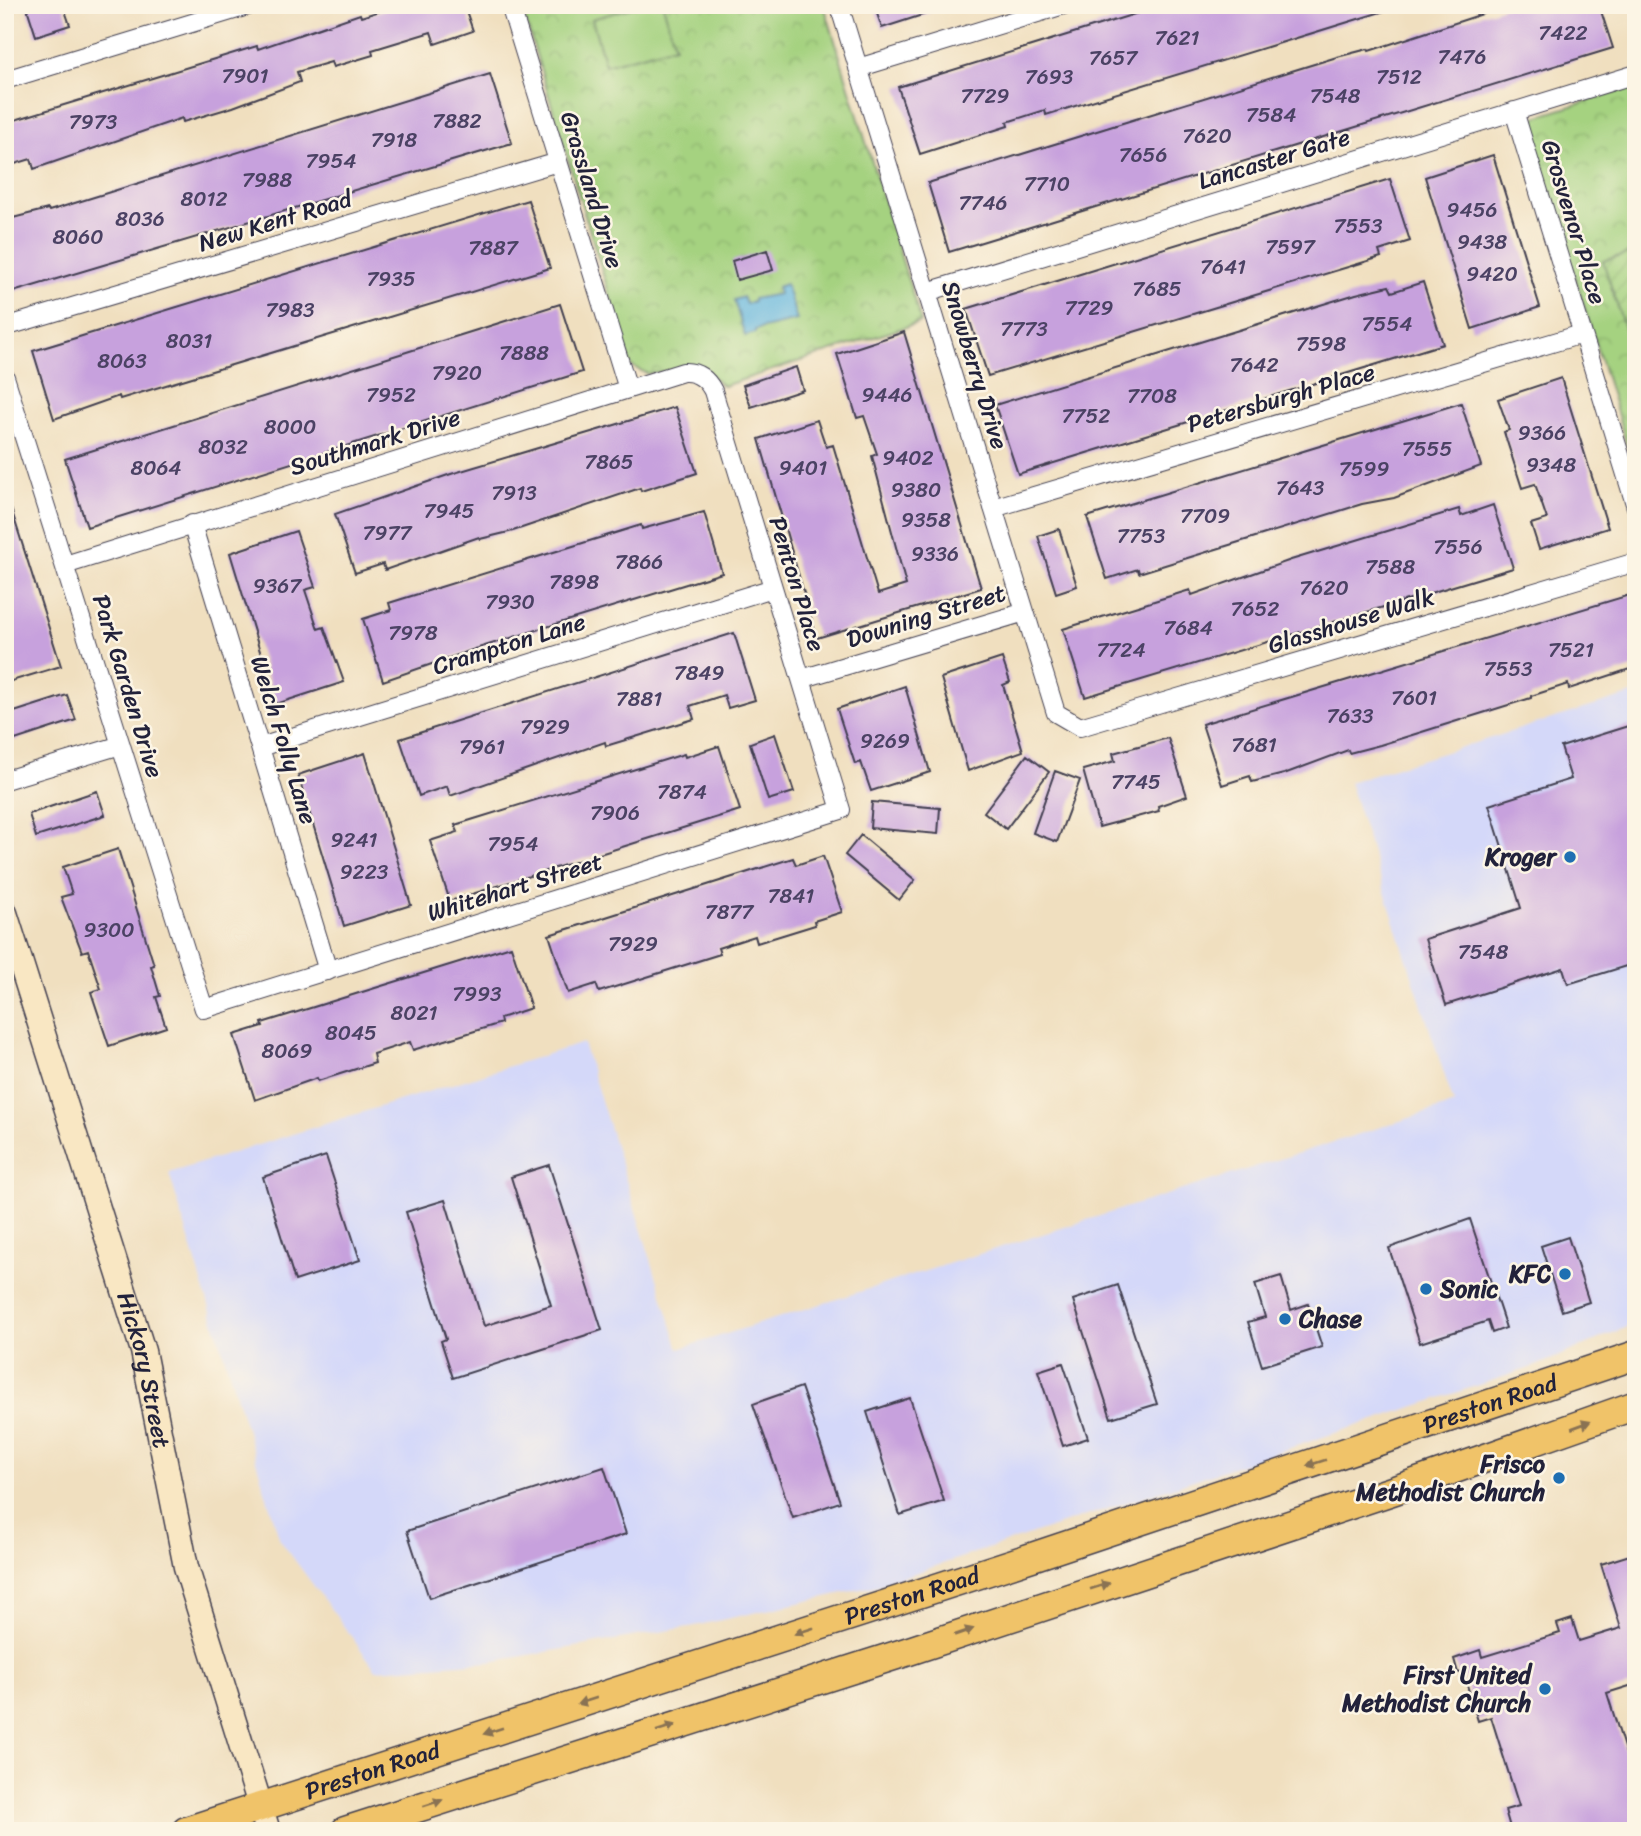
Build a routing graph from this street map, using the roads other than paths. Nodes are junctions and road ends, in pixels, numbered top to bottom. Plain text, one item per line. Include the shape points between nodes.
1 (510, 5) edge
2 (839, 5) edge
3 (1064, 5) edge
4 (246, 6) edge
5 (858, 68) junction
6 (1636, 74) edge
7 (6, 79) edge
8 (1514, 111) junction
9 (558, 162) junction
10 (927, 292) junction
11 (5, 327) edge
12 (1583, 334) junction
13 (700, 376) joint
14 (5, 377) edge
15 (628, 389) junction
16 (1636, 507) edge
17 (993, 508) junction
18 (192, 524) junction
19 (1636, 562) edge
20 (65, 565) junction
21 (773, 588) junction
22 (1025, 612) junction
23 (801, 680) junction
24 (1080, 727) joint
25 (121, 745) junction
26 (260, 747) junction
27 (5, 780) edge
28 (841, 810) joint
29 (5, 913) edge
30 (328, 971) junction
31 (204, 1009) joint
32 (1636, 1355) edge
33 (1636, 1405) edge
34 (264, 1819) edge
35 (186, 1831) edge
36 (345, 1831) edge

1 - 9 street, Grassland Drive
2 - 5 street, Snowberry Drive
3 - 5 street
4 - 7 street
5 - 10 street, Snowberry Drive
6 - 8 street, Lancaster Gate
8 - 10 street, Lancaster Gate
8 - 12 street, Grosvenor Place
9 - 11 street, New Kent Road
9 - 15 street, Grassland Drive
10 - 17 street, Snowberry Drive
12 - 16 street, Grosvenor Place
12 - 17 street, Petersburgh Place
13 - 15 street, Southmark Drive via 683,372
13 - 21 street, Penton Place via 713,391
14 - 20 street, Park Garden Drive
15 - 18 street, Southmark Drive
17 - 22 street, Snowberry Drive
18 - 20 street, Southmark Drive
18 - 26 street, Welch Folly Lane
19 - 24 street, Glasshouse Walk
20 - 25 street, Park Garden Drive
21 - 23 street, Penton Place
21 - 26 street, Crampton Lane
22 - 23 street, Downing Street
22 - 24 street, Snowberry Drive via 1056,713
23 - 28 street, Penton Place
25 - 27 street
25 - 31 street, Park Garden Drive
26 - 30 street, Welch Folly Lane
28 - 30 street, Whitehart Street
29 - 34 street, Hickory Street via 143,1351 186,1567
30 - 31 street, Whitehart Street
32 -> 34 main road, Preston Road
36 -> 33 main road, Preston Road via 900,1654
34 - 35 main road, Preston Road

